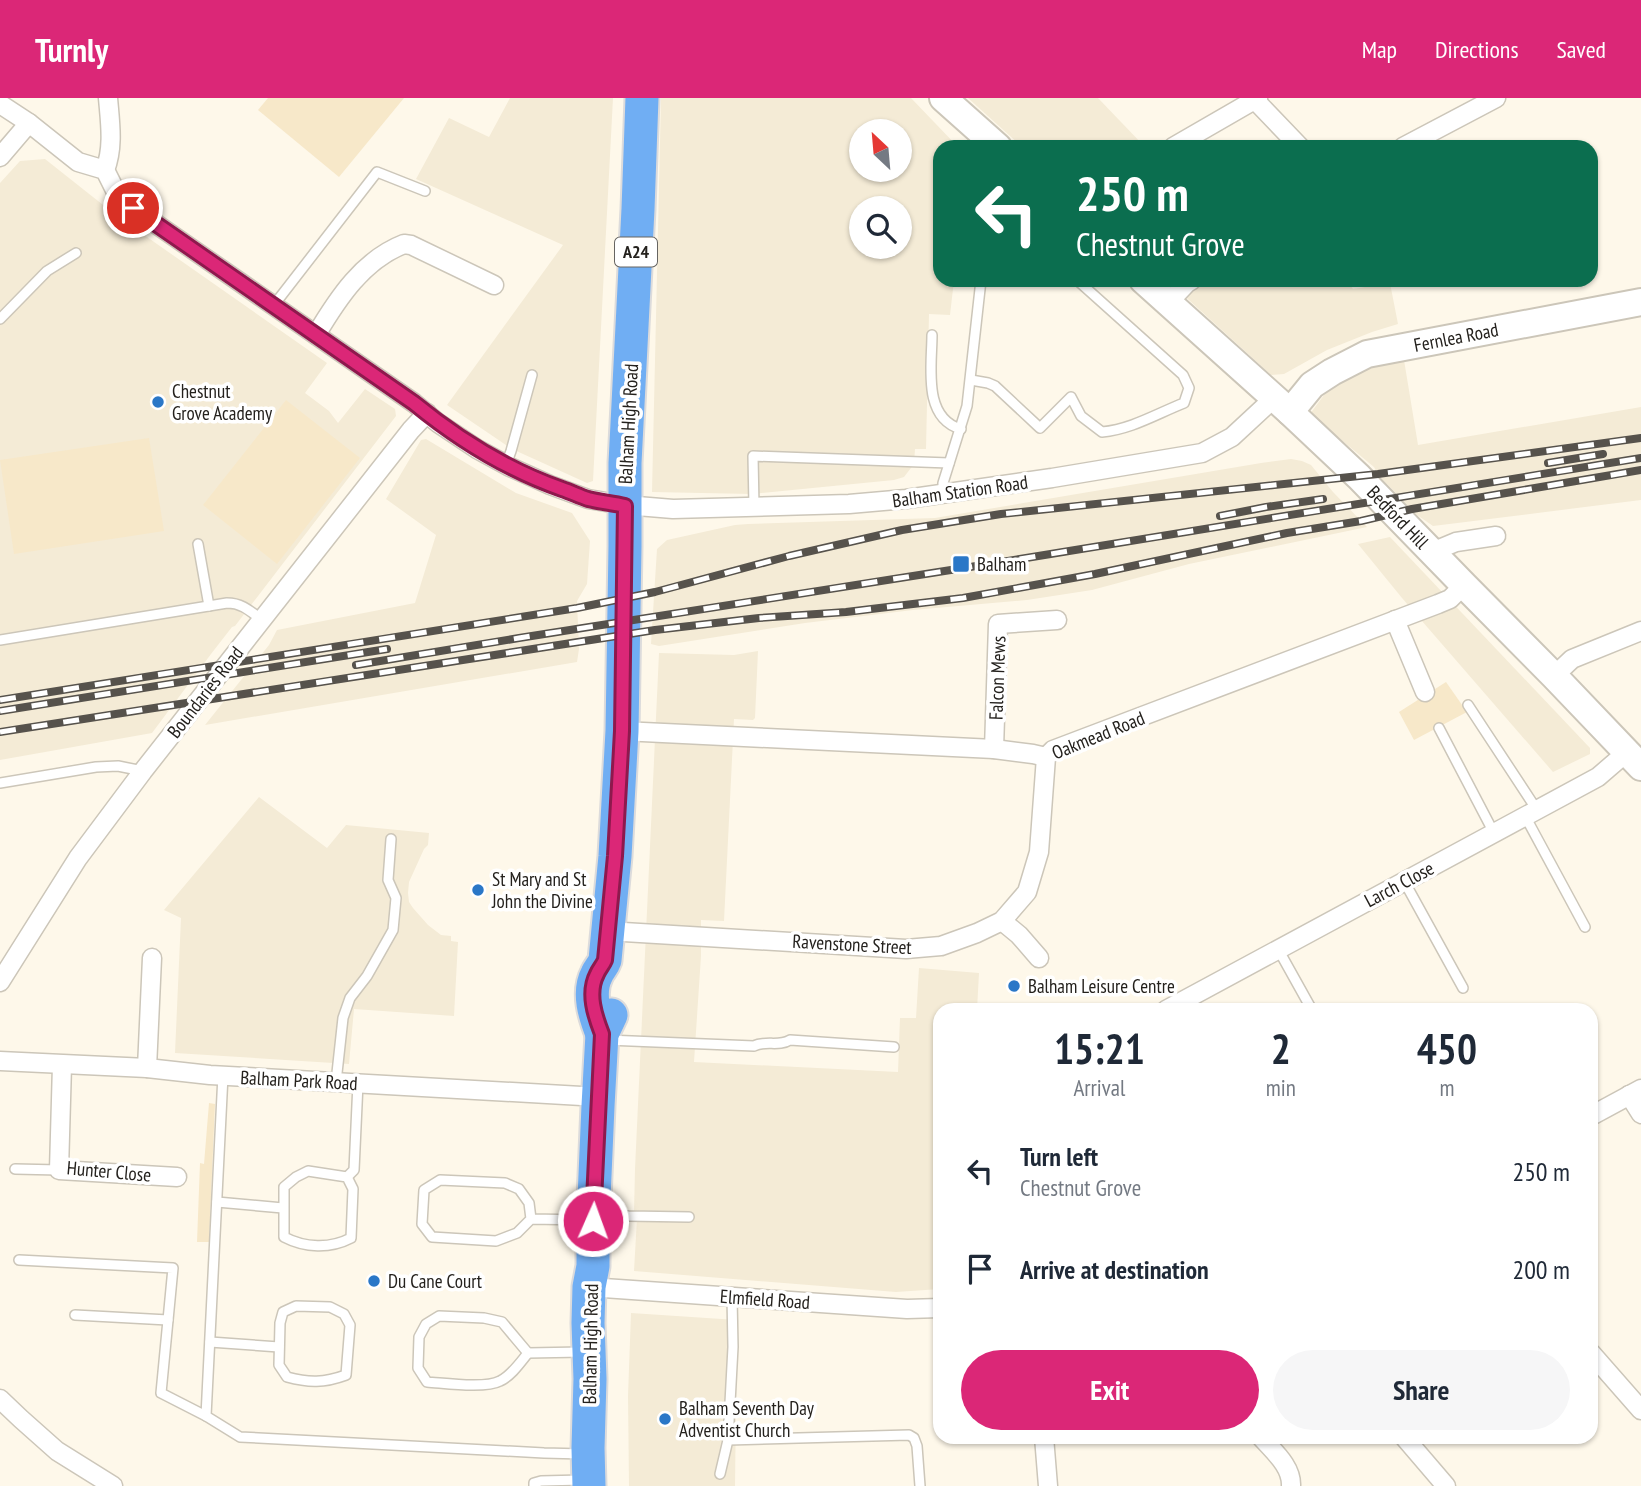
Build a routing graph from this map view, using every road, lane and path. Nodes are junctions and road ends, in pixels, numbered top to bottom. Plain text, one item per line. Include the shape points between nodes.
1 (107, 98) edge
2 (642, 98) edge
3 (943, 98) edge
4 (1496, 98) edge
5 (1255, 99) edge
6 (0, 104) edge
7 (29, 123) junction
8 (990, 140) edge
9 (1185, 140) edge
10 (1293, 140) edge
11 (1416, 140) edge
12 (0, 157) edge
13 (104, 170) junction
14 (425, 191) dead end
15 (76, 253) dead end
16 (494, 285) dead end
17 (980, 287) edge
18 (1085, 287) edge
19 (1151, 287) edge
20 (1183, 287) edge
21 (1641, 302) edge
22 (1168, 303) junction
23 (274, 305) junction
24 (0, 319) edge
25 (316, 335) junction
26 (932, 335) dead end
27 (532, 375) dead end
28 (971, 380) junction
29 (1282, 405) junction
30 (427, 413) junction
31 (961, 429) junction
32 (949, 463) junction
33 (506, 465) junction
34 (943, 494) junction
35 (625, 506) junction
36 (754, 507) junction
37 (1496, 536) dead end
38 (198, 544) dead end
39 (1432, 552) junction
40 (1464, 585) junction
41 (209, 606) junction
42 (262, 620) junction
43 (1057, 620) dead end
44 (1395, 620) junction
45 (1641, 631) edge
46 (0, 640) edge
47 (1554, 676) junction
48 (1424, 692) dead end
49 (1468, 705) dead end
50 (1439, 728) dead end
51 (622, 731) junction
52 (994, 749) junction
53 (1046, 757) junction
54 (1634, 760) edge
55 (143, 771) junction
56 (0, 783) edge
57 (1531, 813) junction
58 (1494, 833) junction
59 (391, 839) dead end
60 (1404, 881) junction
61 (1002, 920) junction
62 (1585, 927) dead end
63 (606, 945) junction
64 (1278, 949) junction
65 (152, 958) dead end
66 (1039, 958) dead end
67 (0, 982) edge
68 (1463, 988) dead end
69 (1179, 1003) edge
70 (1308, 1003) edge
71 (602, 1037) junction
72 (894, 1047) dead end
73 (0, 1061) edge
74 (62, 1065) junction
75 (147, 1068) junction
76 (223, 1075) junction
77 (336, 1082) junction
78 (358, 1083) junction
79 (1635, 1092) edge
80 (598, 1097) junction
81 (1598, 1112) edge
82 (1641, 1114) edge
83 (15, 1169) dead end
84 (58, 1170) junction
85 (177, 1177) dead end
86 (348, 1177) junction
87 (217, 1202) junction
88 (283, 1208) junction
89 (593, 1217) junction
90 (688, 1217) dead end
91 (531, 1219) junction
92 (19, 1260) dead end
93 (589, 1287) junction
94 (732, 1297) junction
95 (933, 1308) edge
96 (75, 1315) dead end
97 (168, 1320) junction
98 (210, 1342) junction
99 (279, 1347) junction
100 (528, 1353) junction
101 (590, 1353) junction
102 (1598, 1361) edge
103 (0, 1399) edge
104 (1641, 1410) edge
105 (206, 1416) junction
106 (728, 1440) junction
107 (1045, 1444) edge
108 (1267, 1444) edge
109 (1410, 1444) edge
110 (588, 1473) edge
111 (720, 1475) dead end
112 (113, 1486) edge
113 (534, 1486) edge
114 (920, 1486) edge
115 (1048, 1486) edge
116 (1291, 1486) edge
117 (1446, 1486) edge

1 - 13 street via 110,158
2 - 35 highway, Balham High Road / A24
3 - 8 main road
4 - 11 street
5 - 9 street
5 - 10 street
6 - 7 street
7 - 12 street
7 - 13 street via 78,162
13 - 23 street, Balham Station Road via 118,196
14 - 23 lane via 377,172
15 - 24 lane via 47,271
16 - 25 street via 404,244 356,276
17 - 28 lane
18 - 28 lane via 1182,375 1189,388 1184,403 1139,424 1102,432 1082,415 1071,397 1040,428 995,386
19 - 22 main road, Bedford Hill
20 - 22 street
21 - 29 main road, Fernlea Road via 1367,354
22 - 29 main road, Bedford Hill
23 - 25 street, Balham Station Road
25 - 30 street, Balham Station Road
26 - 31 lane via 936,409 951,426
27 - 33 lane
28 - 31 lane
29 - 34 street, Balham Station Road via 1202,453
29 - 39 main road, Bedford Hill
30 - 33 street, Balham Station Road
30 - 42 street, Boundaries Road
31 - 32 lane
32 - 34 lane
32 - 36 lane via 753,456
33 - 35 street, Balham Station Road via 579,496
34 - 36 street, Balham Station Road via 849,504
35 - 36 street, Balham Station Road
35 - 51 highway, Balham High Road / A24
37 - 39 street via 1456,542
38 - 41 lane
39 - 40 main road, Bedford Hill
40 - 44 street, Oakmead Road via 1450,599
40 - 47 main road, Bedford Hill
41 - 42 lane via 236,603
41 - 46 lane
42 - 55 street, Boundaries Road
43 - 52 street, Falcon Mews via 999,624
44 - 48 street
44 - 53 street, Oakmead Road via 1053,750
45 - 47 street via 1572,659
47 - 54 main road, Bedford Hill
49 - 57 lane
50 - 58 lane
51 - 52 street, Oakmead Road
51 - 63 highway, Balham High Road / A24
52 - 53 street, Oakmead Road
53 - 61 street, Ravenstone Street via 1039,852 1027,892
54 - 57 street, Larch Close
55 - 56 lane via 96,767
55 - 67 street, Boundaries Road via 78,858
57 - 58 street, Larch Close
57 - 62 lane
58 - 60 street, Larch Close
59 - 77 lane via 388,880 396,898 393,930 350,998 343,1018
60 - 64 street, Larch Close
60 - 68 lane
61 - 63 street, Ravenstone Street via 942,946 906,949
61 - 66 street
63 - 71 highway, Balham High Road / A24 via 592,993
64 - 69 street, Larch Close
64 - 70 lane
65 - 75 street
71 - 72 lane via 754,1046 790,1040
71 - 80 highway, Balham High Road / A24
73 - 74 street, Balham Park Road
74 - 75 street, Balham Park Road
74 - 84 street, Hunter Close
75 - 76 street, Balham Park Road
76 - 77 street, Balham Park Road
76 - 87 lane
77 - 78 street, Balham Park Road
78 - 80 street, Balham Park Road
78 - 86 lane via 354,1170
79 - 81 street
79 - 82 street
80 - 89 highway, Balham High Road / A24
83 - 84 lane
84 - 85 street, Hunter Close
86 - 88 lane via 308,1171 284,1187
86 - 88 lane via 353,1189 351,1238 337,1245 296,1244 284,1237
87 - 88 lane
87 - 98 lane
89 - 90 lane
89 - 91 lane
89 - 93 highway, Balham High Road / A24
91 - 91 lane via 517,1233 496,1241 432,1237 422,1224 424,1190 440,1180 505,1183 519,1189
92 - 97 lane via 173,1268
93 - 94 street, Elmfield Road
93 - 101 highway, Balham High Road / A24
94 - 95 street, Elmfield Road
94 - 106 lane
96 - 97 lane
97 - 105 lane via 161,1393
98 - 99 lane
98 - 105 lane
99 - 99 lane via 284,1312 296,1306 330,1307 344,1314 350,1325 346,1375 332,1380 306,1382 287,1377 279,1365
100 - 100 lane via 500,1382 482,1385 426,1382 418,1368 419,1336 426,1324 439,1316 502,1322
100 - 101 lane
101 - 110 highway, Balham High Road / A24
102 - 104 street
103 - 112 street via 57,1451
105 - 110 lane via 240,1437 544,1453
106 - 111 lane
106 - 114 lane via 909,1435 917,1446
107 - 115 street
108 - 116 street via 1289,1472
109 - 117 street
110 - 113 lane

